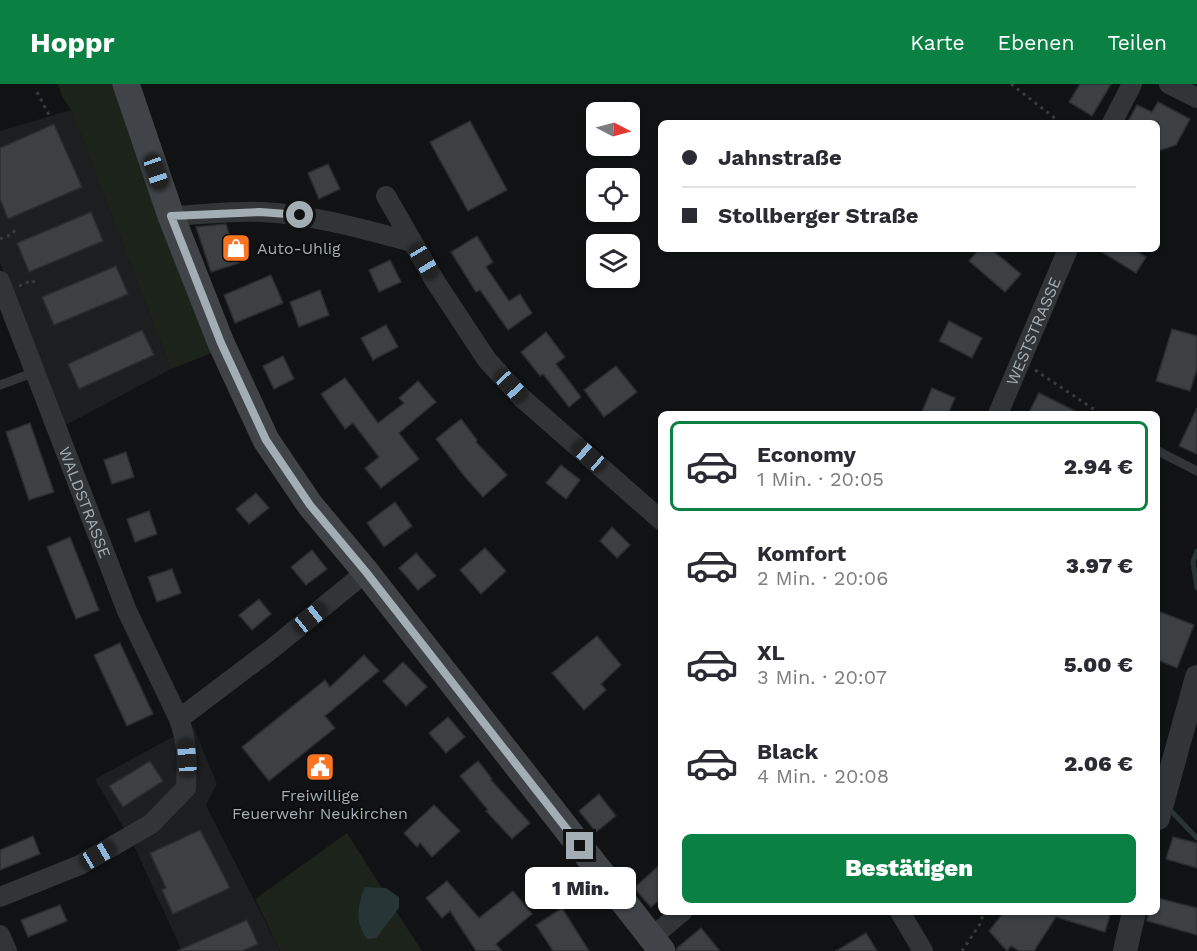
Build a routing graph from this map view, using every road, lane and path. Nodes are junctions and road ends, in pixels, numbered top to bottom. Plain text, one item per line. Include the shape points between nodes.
1 (126, 84) edge
2 (1011, 84) edge
3 (1132, 84) edge
4 (1169, 84) edge
5 (37, 92) dead end
6 (1197, 98) edge
7 (50, 117) dead end
8 (1057, 120) edge
9 (1114, 120) edge
10 (386, 196) dead end
11 (171, 216) junction
12 (15, 230) dead end
13 (0, 239) edge
14 (412, 242) junction
15 (1067, 252) edge
16 (0, 281) edge
17 (23, 284) dead end
18 (36, 284) dead end
19 (1021, 360) junction
20 (35, 372) junction
21 (0, 385) edge
22 (999, 411) edge
23 (1097, 411) edge
24 (1160, 452) edge
25 (1197, 471) edge
26 (658, 517) edge
27 (366, 572) junction
28 (1197, 677) edge
29 (179, 719) junction
30 (1164, 767) edge
31 (1160, 801) edge
32 (0, 897) edge
33 (680, 915) edge
34 (902, 915) edge
35 (983, 915) dead end
36 (1133, 915) edge
37 (0, 935) edge
38 (657, 944) edge
39 (7, 951) edge
40 (923, 951) edge
41 (962, 951) edge
42 (1125, 951) edge

1 - 11 main road
2 - 8 path
3 - 9 street
4 - 6 street
5 - 7 path
10 - 14 street
11 - 14 street via 260,212 300,215
11 - 27 main road via 221,343 266,440 310,505
12 - 13 path
14 - 26 street via 487,360 522,398
15 - 19 street, WESTSTRASSE
16 - 20 street, WALDSTRASSE
17 - 18 path via 32,280
19 - 22 street, WESTSTRASSE
19 - 23 path
20 - 21 lane
20 - 29 street, WALDSTRASSE via 127,612
24 - 25 lane
27 - 29 street
27 - 38 main road
28 - 30 street
29 - 32 street, WALDSTRASSE via 186,737 186,788 151,824 80,865
30 - 31 street
33 - 38 street
34 - 40 street
35 - 41 path
36 - 42 street
37 - 39 street

